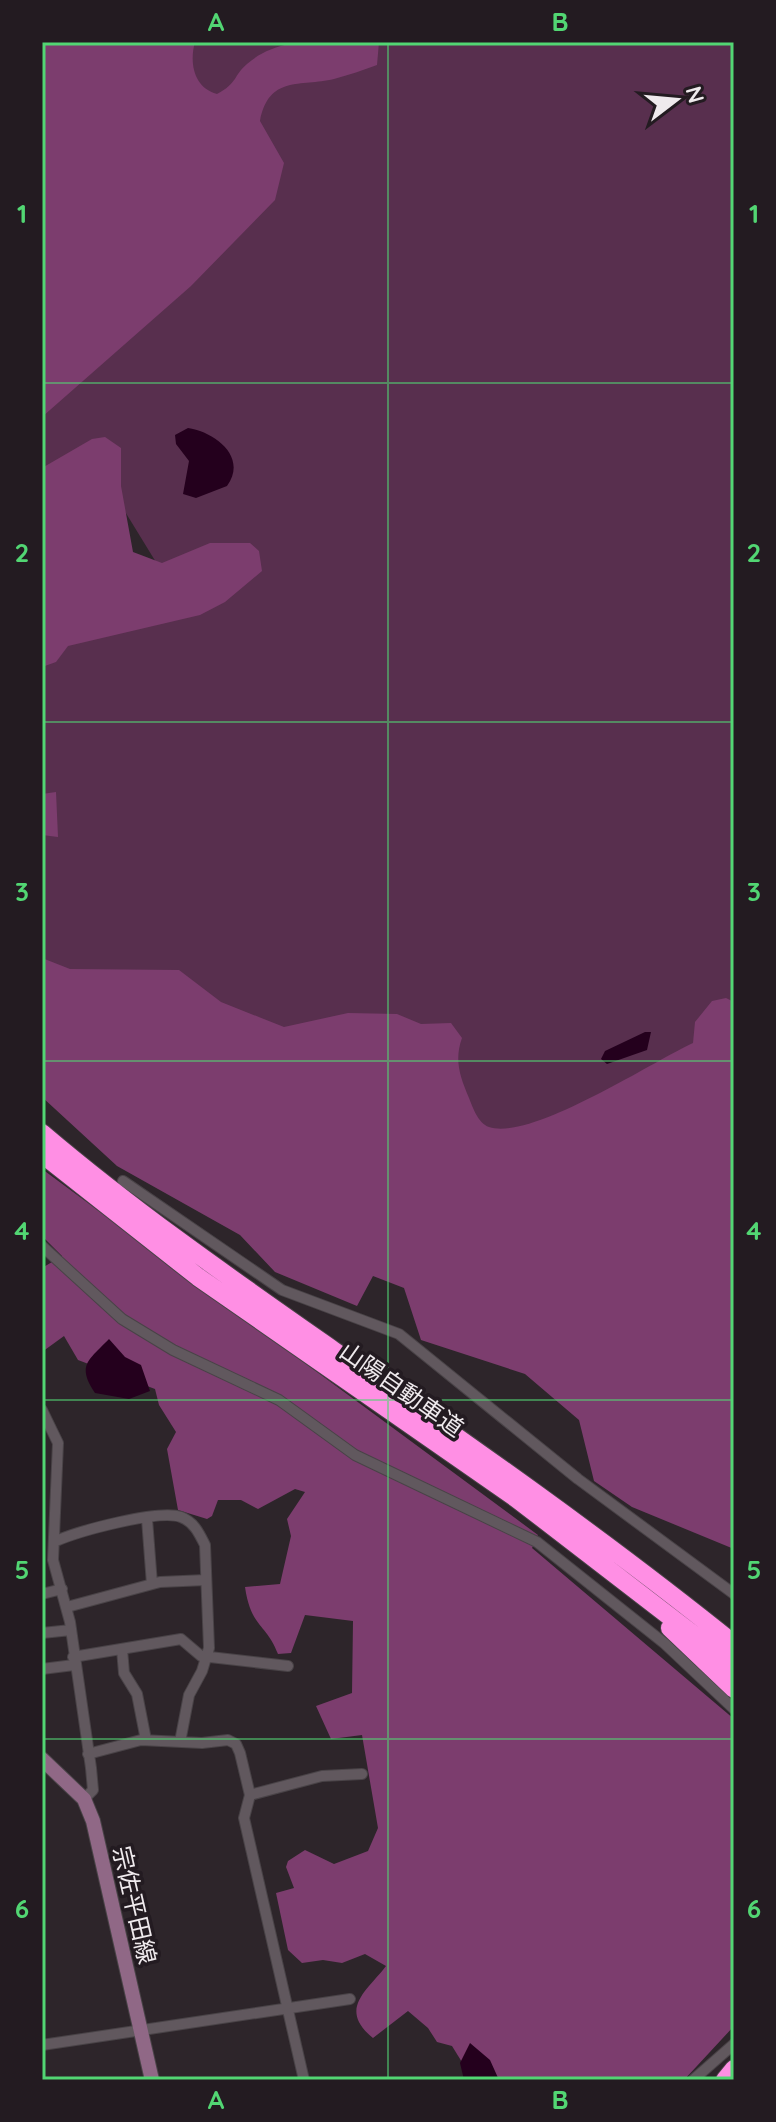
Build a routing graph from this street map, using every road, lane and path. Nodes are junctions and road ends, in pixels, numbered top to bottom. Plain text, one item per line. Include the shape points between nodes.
1 (42, 1133) edge
2 (42, 1154) edge
3 (123, 1181) dead end
4 (42, 1246) edge
5 (42, 1410) edge
6 (560, 1512) junction
7 (147, 1519) junction
8 (56, 1541) junction
9 (48, 1560) edge
10 (617, 1573) junction
11 (206, 1580) junction
12 (152, 1584) junction
13 (62, 1589) junction
14 (42, 1594) edge
15 (734, 1594) edge
16 (67, 1607) junction
17 (71, 1630) junction
18 (734, 1630) edge
19 (42, 1633) edge
20 (734, 1644) edge
21 (122, 1649) junction
22 (206, 1657) junction
23 (74, 1661) junction
24 (288, 1666) dead end
25 (734, 1666) edge
26 (42, 1669) edge
27 (734, 1689) edge
28 (734, 1709) edge
29 (146, 1740) junction
30 (180, 1742) junction
31 (88, 1754) junction
32 (42, 1759) edge
33 (362, 1774) dead end
34 (250, 1795) junction
35 (84, 1799) junction
36 (350, 1999) dead end
37 (290, 2009) junction
38 (142, 2032) junction
39 (734, 2044) edge
40 (42, 2045) edge
41 (734, 2069) edge
42 (152, 2080) edge
43 (304, 2080) edge
44 (693, 2080) edge
45 (725, 2080) edge

1 - 6 highway, 山陽自動車道 via 206,1263
2 - 10 highway, 山陽自動車道 via 198,1277
3 - 15 street via 282,1290 399,1334 578,1479
4 - 28 street via 122,1319 147,1334 279,1400 355,1455 537,1542 664,1643
5 - 8 street via 58,1443
6 - 18 highway
6 - 20 highway, 山陽自動車道
7 - 8 street via 92,1527
7 - 11 street via 176,1515 190,1522 205,1545
7 - 12 street
8 - 9 street
9 - 13 street
10 - 25 highway, 山陽自動車道
10 - 27 highway via 637,1599
11 - 12 street
11 - 22 street
12 - 16 street
13 - 14 street
13 - 16 street
16 - 17 street
17 - 19 street
17 - 23 street
21 - 22 street via 181,1639
21 - 23 street
21 - 29 street via 124,1673 137,1694
22 - 24 street
22 - 30 street via 189,1695
23 - 26 street
23 - 31 street
29 - 30 street
29 - 31 street
30 - 34 street via 236,1744
31 - 35 street via 93,1790
32 - 35 main road, 宗佐平田線
33 - 34 street via 322,1776
34 - 37 street via 244,1818
35 - 38 main road, 宗佐平田線
36 - 37 street
37 - 38 street
37 - 43 street
38 - 40 street
38 - 42 main road, 宗佐平田線
39 - 44 street
41 - 45 highway

